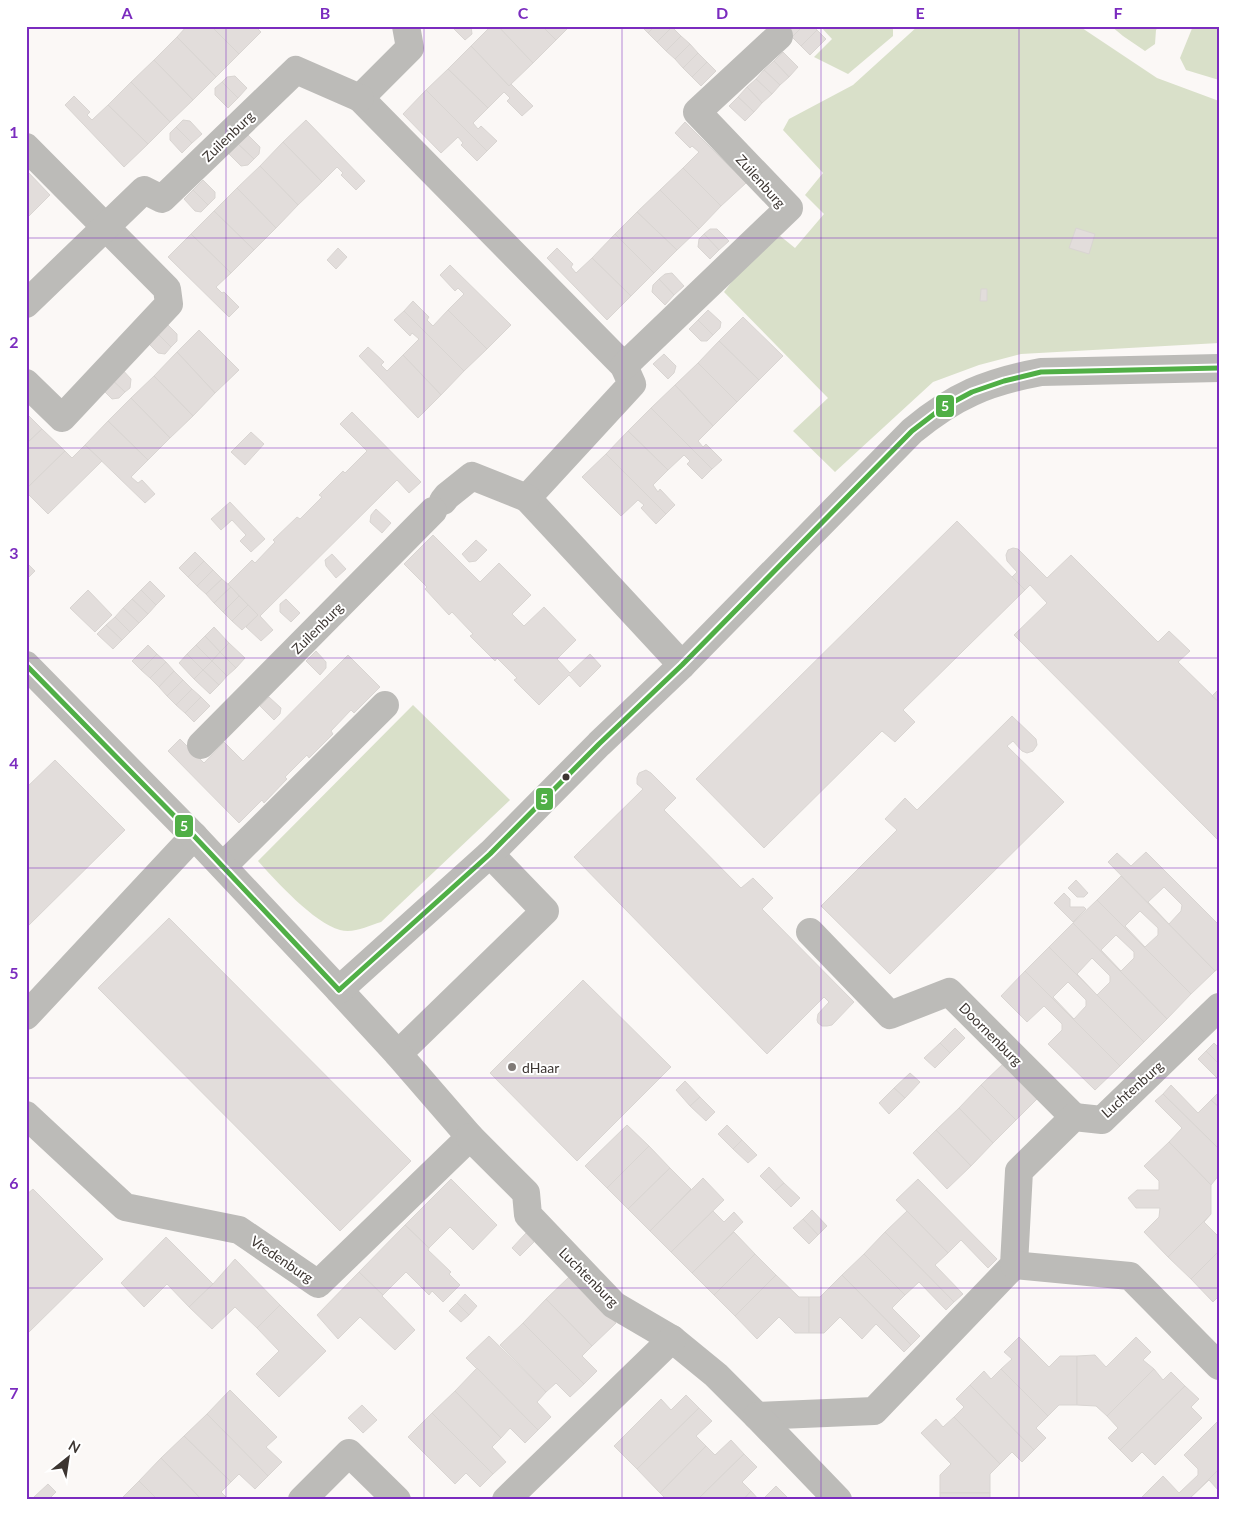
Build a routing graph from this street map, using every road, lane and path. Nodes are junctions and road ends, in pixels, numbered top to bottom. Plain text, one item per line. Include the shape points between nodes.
1 (406, 26) edge
2 (779, 36) dead end
3 (360, 98) junction
4 (26, 147) edge
5 (106, 226) junction
6 (26, 304) edge
7 (624, 366) junction
8 (1219, 368) edge
9 (26, 383) edge
10 (527, 498) junction
11 (26, 665) edge
12 (682, 665) junction
13 (385, 706) dead end
14 (201, 745) dead end
15 (194, 836) junction
16 (490, 854) junction
17 (223, 866) junction
18 (810, 932) dead end
19 (339, 990) junction
20 (1219, 1007) edge
21 (26, 1016) edge
22 (398, 1054) junction
23 (26, 1114) edge
24 (1074, 1117) junction
25 (470, 1137) junction
26 (1014, 1264) junction
27 (672, 1339) junction
28 (1219, 1366) edge
29 (757, 1416) junction
30 (302, 1500) edge
31 (397, 1500) edge
32 (506, 1500) edge
33 (838, 1500) edge

1 - 3 street via 410,48
2 - 7 street, Zuilenburg via 697,112 789,208
3 - 5 street, Zuilenburg via 296,70 162,199 144,190
3 - 7 street, Zuilenburg
4 - 5 street
5 - 6 street, Zuilenburg
5 - 9 street via 168,289 169,304 62,418
7 - 10 street via 632,384
8 - 12 street via 1041,372 990,384 954,400 912,432
10 - 12 street, Zuilenburg
10 - 14 street, Zuilenburg via 472,476 447,496
11 - 15 street
12 - 16 street
13 - 17 street
15 - 17 street
15 - 21 street
16 - 19 street
16 - 22 street via 545,910
17 - 19 street
18 - 24 street, Doornenburg via 890,1015 949,992
19 - 22 street
20 - 24 street, Luchtenburg via 1102,1120
22 - 25 street
23 - 25 street, Vredenburg via 125,1206 239,1230 318,1284
24 - 26 street via 1019,1172
25 - 27 street, Luchtenburg via 526,1193 528,1215 614,1305
26 - 28 street via 1130,1276
26 - 29 street via 874,1411
27 - 29 street, Luchtenburg via 716,1375
27 - 32 street
29 - 33 street, Luchtenburg
30 - 31 street via 349,1453

